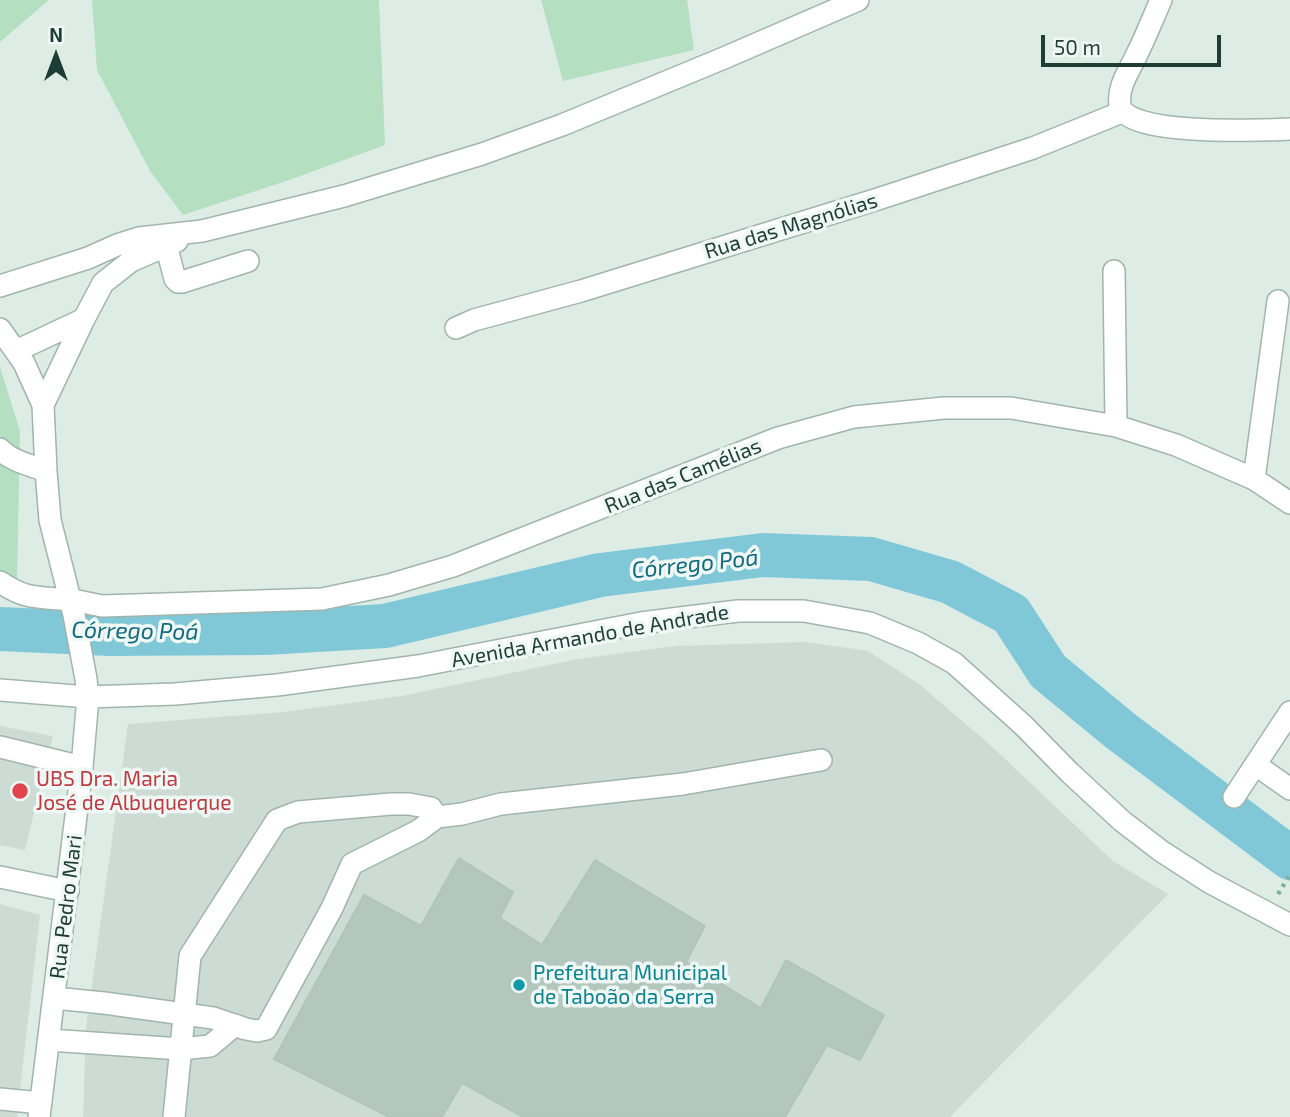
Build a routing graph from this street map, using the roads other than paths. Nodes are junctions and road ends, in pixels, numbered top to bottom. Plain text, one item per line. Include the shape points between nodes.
1 (858, 0) edge
2 (1161, 0) edge
3 (1122, 112) junction
4 (1290, 129) edge
5 (201, 231) junction
6 (166, 245) junction
7 (88, 258) junction
8 (248, 261) dead end
9 (1114, 271) dead end
10 (103, 283) junction
11 (0, 286) edge
12 (1278, 301) dead end
13 (84, 319) junction
14 (0, 328) edge
15 (456, 328) dead end
16 (16, 351) junction
17 (43, 405) junction
18 (1116, 426) junction
19 (0, 449) edge
20 (46, 471) junction
21 (1254, 480) junction
22 (1290, 503) edge
23 (0, 582) edge
24 (72, 607) junction
25 (87, 688) junction
26 (0, 691) edge
27 (1290, 712) edge
28 (0, 747) edge
29 (821, 760) dead end
30 (1256, 765) junction
31 (82, 767) junction
32 (1290, 789) edge
33 (1234, 797) dead end
34 (437, 817) junction
35 (0, 877) edge
36 (68, 891) junction
37 (1290, 925) edge
38 (54, 998) junction
39 (183, 1014) junction
40 (235, 1025) junction
41 (49, 1040) junction
42 (181, 1049) junction
43 (0, 1098) edge
44 (40, 1110) edge
45 (174, 1117) edge

1 - 5 street via 575,120 482,154 344,196
2 - 3 street via 1125,75
3 - 4 street via 1163,127
3 - 15 street, Rua das Magnólias via 1033,148 878,199
5 - 6 street
5 - 7 street via 139,238
6 - 8 street via 175,279 180,282
6 - 10 street via 131,261
7 - 10 street
7 - 11 street
9 - 18 street
10 - 13 street
12 - 21 street
13 - 16 street
13 - 17 street
14 - 16 street
16 - 17 street
17 - 20 street, Rua Pedro Mari
18 - 21 street, Rua das Camélias via 1176,445
18 - 24 street, Rua das Camélias via 1011,408 944,408 855,417 778,438 453,566 389,585 322,599
19 - 20 street
20 - 24 street, Rua Pedro Mari via 50,520
21 - 22 street, Rua das Camélias
23 - 24 street, Rua das Camélias via 20,594
24 - 25 street, Rua Pedro Mari
25 - 26 street, Avenida Armando de Andrade
25 - 31 street, Rua Pedro Mari
25 - 37 street, Avenida Armando de Andrade via 175,694 277,685 418,666 641,624 738,611 804,611 844,618 918,643 954,663 1122,821 1209,882
27 - 30 street
28 - 31 street
29 - 34 street
30 - 32 street
30 - 33 street
31 - 36 street, Rua Pedro Mari
34 - 39 street via 431,808 409,804 298,811 277,820 190,956
34 - 40 street via 352,864 266,1029
35 - 36 street
36 - 38 street, Rua Pedro Mari
38 - 39 street
38 - 41 street, Rua Pedro Mari
39 - 40 street
39 - 42 street
40 - 42 street via 210,1046
41 - 42 street
41 - 44 street, Rua Pedro Mari
42 - 45 street
43 - 44 street

